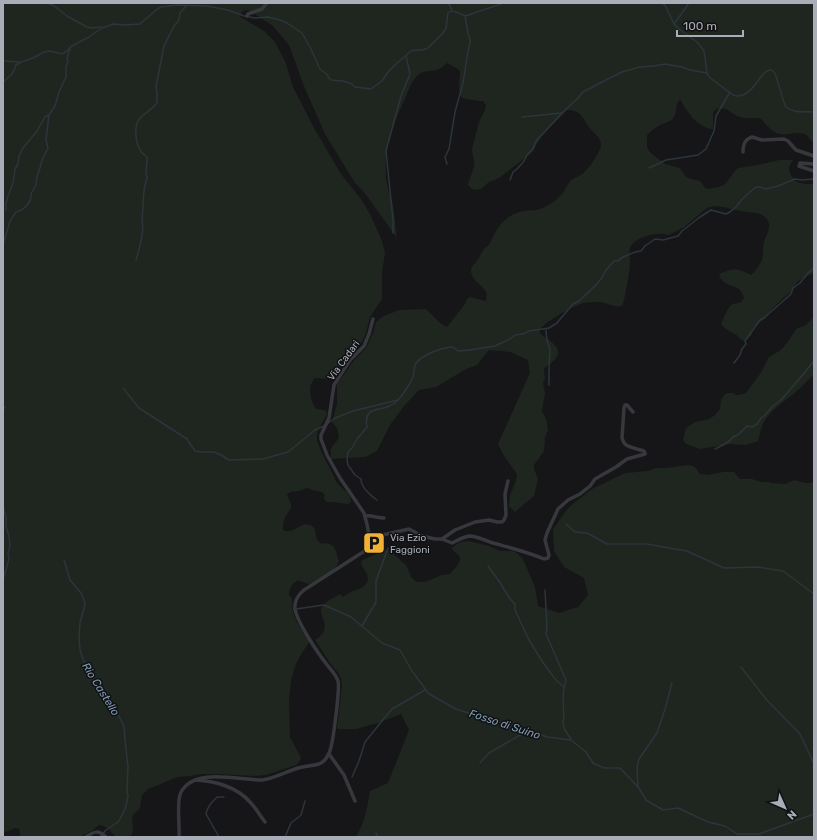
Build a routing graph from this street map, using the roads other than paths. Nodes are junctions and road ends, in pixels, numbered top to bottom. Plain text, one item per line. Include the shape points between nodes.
1 (267, 3) edge
2 (247, 16) dead end
3 (743, 152) dead end
4 (814, 156) edge
5 (814, 164) edge
6 (814, 171) edge
7 (373, 320) dead end
8 (633, 412) dead end
9 (508, 481) dead end
10 (365, 516) junction
11 (384, 518) dead end
12 (369, 538) junction
13 (442, 539) junction
14 (329, 754) junction
15 (193, 780) junction
16 (355, 801) dead end
17 (265, 822) dead end
18 (103, 835) edge
19 (86, 837) edge
20 (179, 837) edge

1 - 2 street via 262,9
3 - 4 street via 745,142 752,137 762,140 784,139 796,150
5 - 6 street via 800,163 799,166
7 - 10 street, Via Cadari via 364,346 350,360 334,385 330,418 321,435 327,455
8 - 13 street via 625,405 622,438 626,444 644,451 645,454 627,459 595,479 590,486 558,509 547,533 547,559 475,536 452,543
9 - 13 street via 505,494 506,515 503,521 474,522
10 - 11 street
10 - 12 street, Via Cadari
12 - 13 street via 409,529 422,536
12 - 14 street via 369,545 365,551 304,590 296,602 295,609 301,624 335,675 338,684
14 - 15 street via 319,764 262,780 230,777 203,777
14 - 16 street via 344,775
15 - 17 street via 226,786 243,795
15 - 20 street via 180,794
18 - 19 street via 98,832

